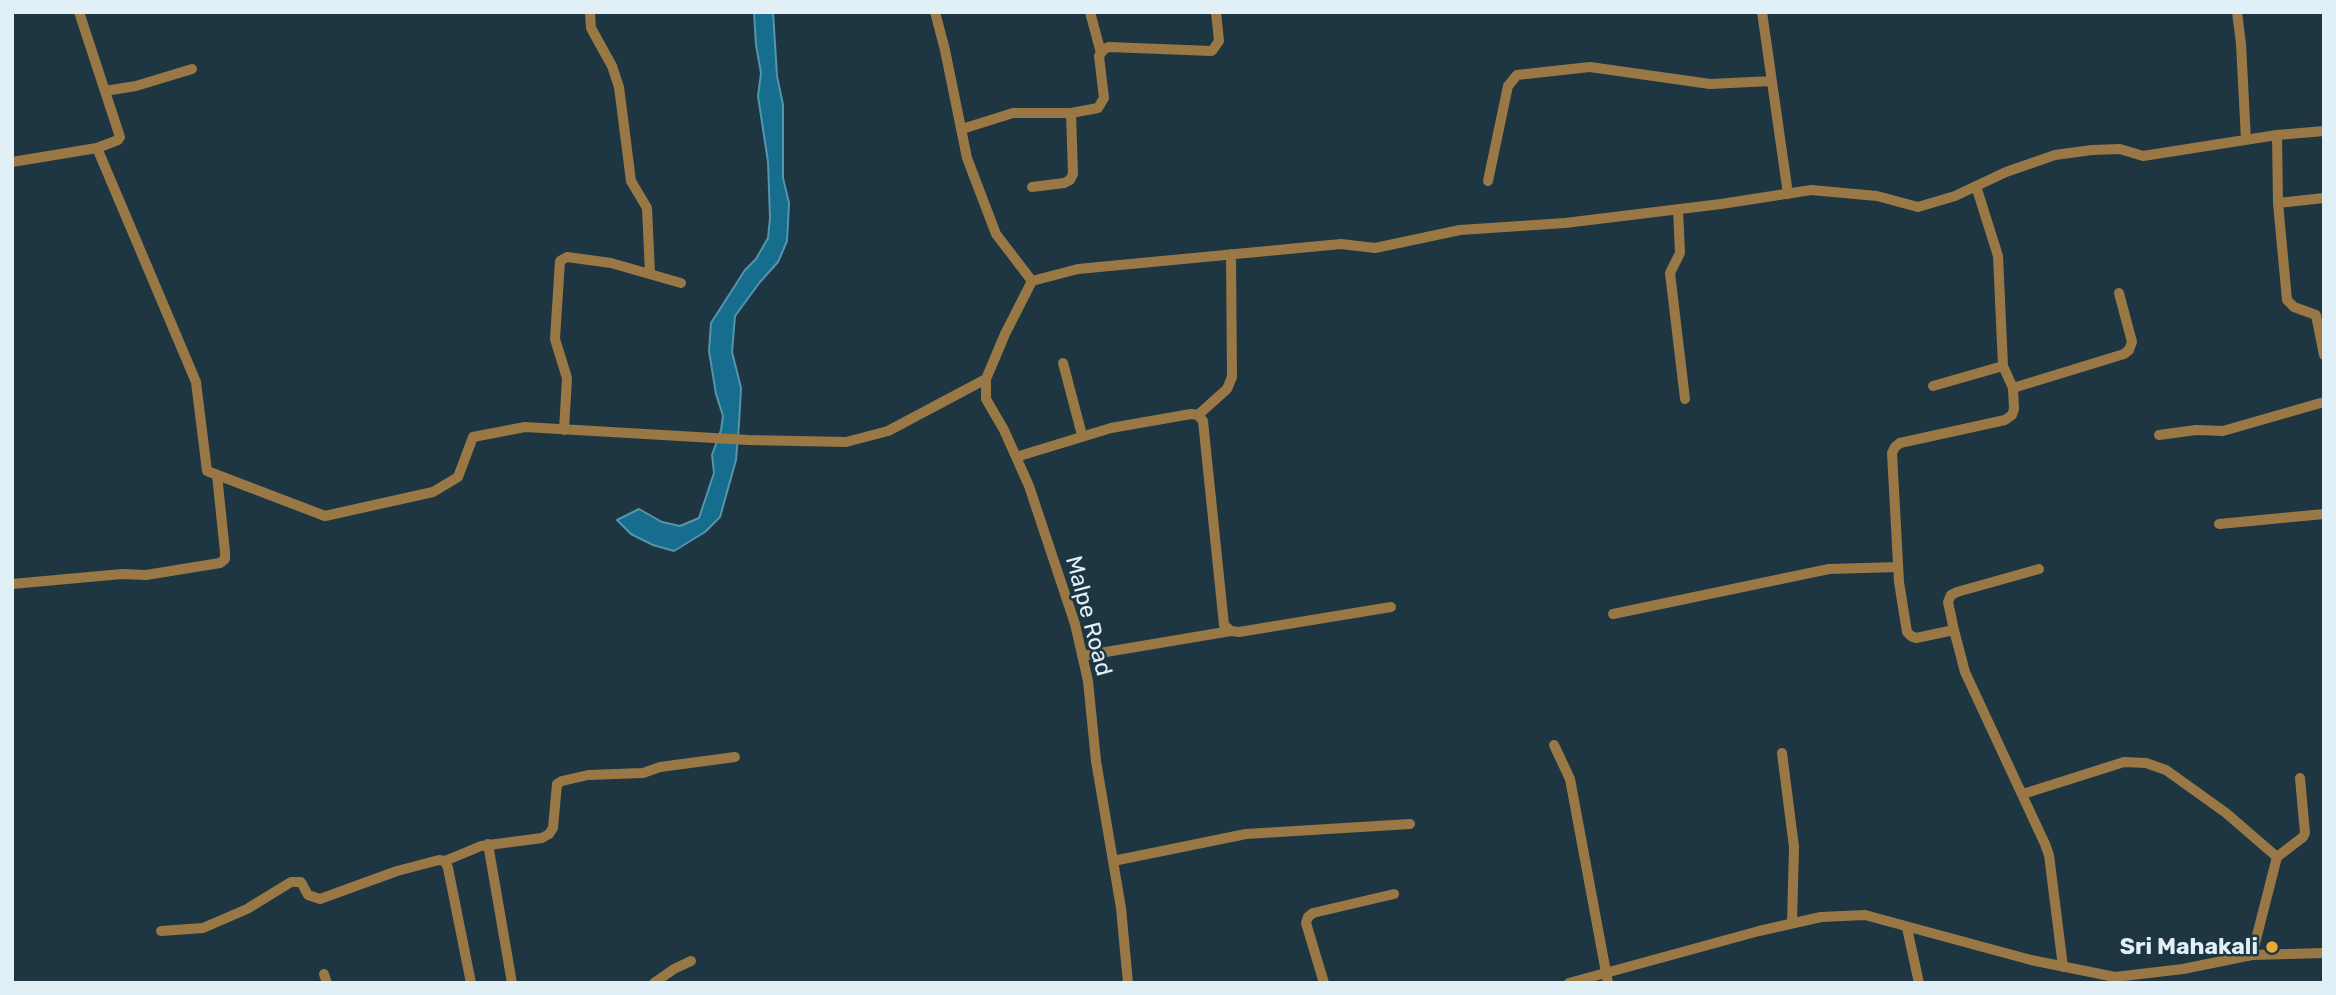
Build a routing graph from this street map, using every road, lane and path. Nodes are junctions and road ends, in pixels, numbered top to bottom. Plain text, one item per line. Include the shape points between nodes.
1 (79, 12) edge
2 (590, 12) edge
3 (934, 12) edge
4 (1090, 12) edge
5 (1216, 12) edge
6 (1762, 12) edge
7 (2237, 12) edge
8 (1101, 53) junction
9 (192, 69) dead end
10 (1772, 81) junction
11 (105, 91) junction
12 (1071, 113) junction
13 (962, 129) junction
14 (2324, 131) edge
15 (2277, 135) junction
16 (2246, 140) junction
17 (97, 148) junction
18 (12, 162) edge
19 (1489, 181) dead end
20 (1976, 186) junction
21 (1032, 187) dead end
22 (1788, 194) junction
23 (2324, 198) edge
24 (2278, 203) junction
25 (1678, 209) junction
26 (1231, 254) junction
27 (650, 274) junction
28 (1031, 281) junction
29 (681, 283) dead end
30 (2119, 293) dead end
31 (2320, 314) edge
32 (2324, 355) edge
33 (1063, 363) dead end
34 (2003, 366) junction
35 (986, 379) junction
36 (1933, 386) dead end
37 (2013, 388) junction
38 (1685, 399) dead end
39 (2324, 402) edge
40 (1198, 415) junction
41 (564, 430) junction
42 (1082, 435) junction
43 (2159, 435) dead end
44 (1016, 457) junction
45 (217, 475) junction
46 (2324, 514) edge
47 (2218, 524) dead end
48 (1898, 567) junction
49 (2039, 569) dead end
50 (12, 584) edge
51 (1391, 607) dead end
52 (1613, 614) dead end
53 (1954, 630) junction
54 (1231, 631) junction
55 (1083, 656) junction
56 (1554, 745) dead end
57 (1782, 753) dead end
58 (734, 757) dead end
59 (2300, 778) dead end
60 (2023, 794) junction
61 (1410, 824) dead end
62 (488, 844) junction
63 (2277, 857) junction
64 (445, 861) junction
65 (1113, 861) junction
66 (1394, 894) dead end
67 (1792, 923) junction
68 (1907, 928) junction
69 (162, 931) dead end
70 (2324, 953) edge
71 (2252, 956) junction
72 (691, 961) dead end
73 (2063, 967) junction
74 (1607, 978) edge
75 (2114, 980) edge
76 (471, 983) edge
77 (512, 983) edge
78 (654, 983) edge
79 (1128, 983) edge
80 (1324, 983) edge
81 (1569, 983) edge
82 (1919, 983) edge

1 - 11 street
2 - 27 street via 593,32 619,87 631,181 647,208
3 - 13 street
4 - 8 street
5 - 8 street via 1219,41 1212,51 1109,47
6 - 10 street
7 - 16 street
8 - 12 street via 1102,104 1091,111
9 - 11 street
10 - 19 street via 1710,84 1590,67 1517,75 1508,86
10 - 22 street
11 - 17 street via 120,139
12 - 13 street via 1013,113
12 - 21 street via 1070,180
13 - 28 street via 996,234
14 - 15 street
15 - 16 street
15 - 24 street
16 - 20 street via 2143,156 2120,149 2055,155
17 - 18 street
17 - 45 street via 196,382 207,471
20 - 22 street via 1917,207 1864,195 1811,190
20 - 34 street via 1998,256
22 - 25 street
23 - 24 street
24 - 31 street via 2287,300 2294,307
25 - 26 street via 1460,230 1375,248 1341,244
25 - 38 street via 1680,253 1670,273
26 - 28 street via 1078,269
26 - 40 street via 1232,377 1227,389
27 - 29 street
27 - 41 street via 611,263 567,257 560,261 555,339 567,378
28 - 35 street
30 - 37 street via 2132,342 2129,350
31 - 32 street
33 - 42 street
34 - 36 street
34 - 37 street
35 - 41 street via 888,430 846,442
35 - 44 street, Malpe Road via 986,399
37 - 48 street via 2014,409 2005,420 1895,447
39 - 43 street via 2223,430
40 - 42 street
40 - 54 street via 1203,421 1224,625
41 - 45 street via 525,427 473,437 458,477 433,492 325,516
42 - 44 street
44 - 55 street, Malpe Road
45 - 50 street via 225,552 220,563 153,575 122,573
46 - 47 street
48 - 52 street via 1829,569
48 - 53 street via 1906,632 1916,638
49 - 53 street via 1951,595 1948,602
51 - 54 street
53 - 60 street via 1965,672
54 - 55 street
55 - 65 street, Malpe Road
56 - 74 street via 1570,779
57 - 67 street via 1794,847
58 - 62 street via 562,781 557,784 549,834
59 - 63 street via 2305,833
60 - 63 street via 2124,762 2146,763 2166,770 2226,813
60 - 73 street via 2049,855
61 - 65 street via 1246,834
62 - 64 street
62 - 77 street
63 - 71 street
64 - 69 street via 397,870 320,899 308,895 301,882 291,882 247,909 203,928
64 - 76 street
65 - 79 street, Malpe Road
66 - 80 street via 1308,917
67 - 68 street via 1865,915
67 - 74 street
68 - 73 street
68 - 82 street
70 - 71 street
71 - 75 street
72 - 78 street
73 - 75 street
74 - 81 street

